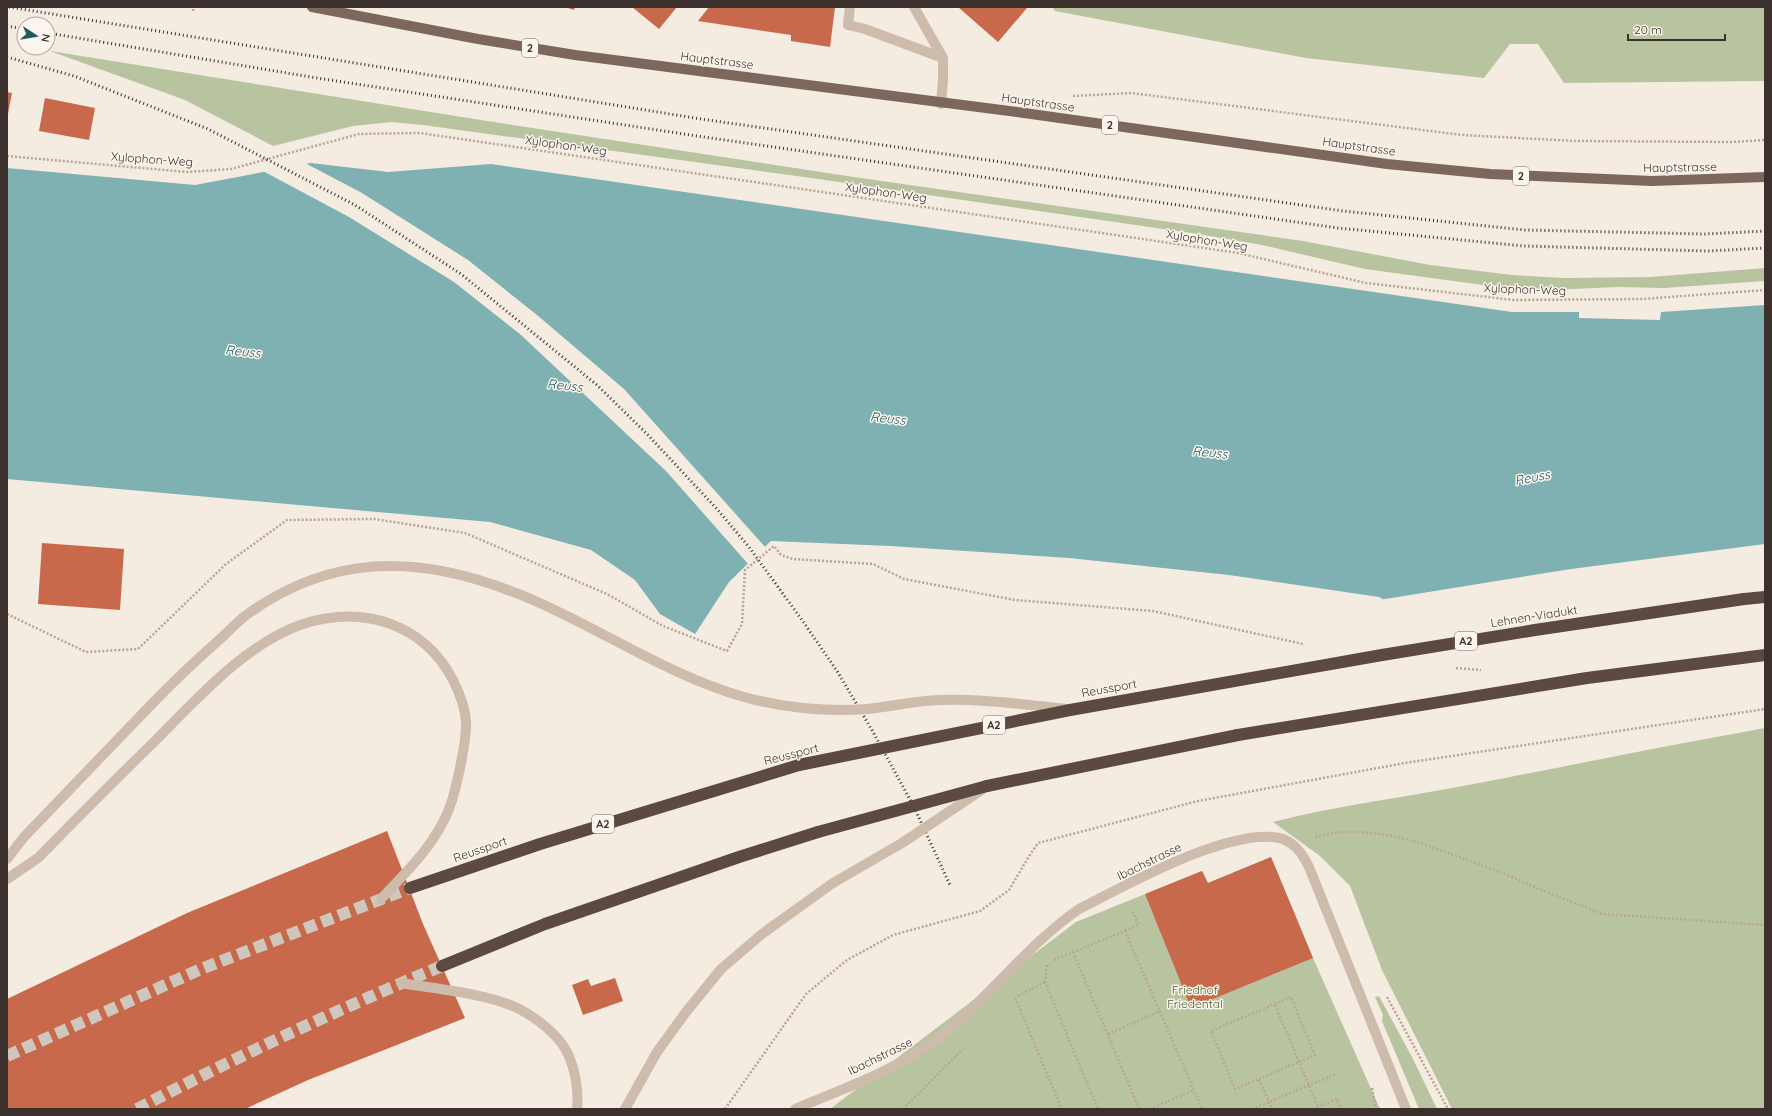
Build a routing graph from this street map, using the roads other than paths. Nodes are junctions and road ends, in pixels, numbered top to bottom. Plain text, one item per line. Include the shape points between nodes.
1 (312, 7) edge
2 (850, 7) edge
3 (914, 7) edge
4 (341, 10) edge
5 (943, 58) junction
6 (941, 104) junction
7 (1765, 177) edge
8 (1765, 597) edge
9 (1765, 655) edge
10 (1189, 688) joint
11 (1070, 710) junction
12 (987, 786) junction
13 (7, 859) edge
14 (7, 879) edge
15 (410, 888) tunnel mouth
16 (381, 899) dead end
17 (442, 966) tunnel mouth
18 (401, 983) dead end
19 (577, 1109) edge
20 (625, 1109) edge
21 (796, 1109) edge
22 (1406, 1109) edge

1 - 4 main road, Hauptstrasse / 2
2 - 5 street via 848,25
3 - 5 street
4 - 6 main road, Hauptstrasse / 2 via 575,55
5 - 6 street
6 - 7 main road, Hauptstrasse / 2 via 1025,113 1387,164 1490,174 1652,181
8 - 10 highway, Lehnen-Viadukt / A2, bridge via 1535,630
9 - 12 highway, bridge via 1586,678 1392,709 1238,735
10 - 11 highway, Reussport / A2, bridge
11 - 13 street, bridge via 1002,701 968,700 926,701 868,709 834,710 765,702 675,672 543,604 465,575 427,568 357,567 322,576 286,590 245,616 166,689 24,836
11 - 15 highway, Reussport / A2, bridge via 799,765 540,844
12 - 17 highway, bridge via 818,832 739,857 545,924
12 - 20 street, bridge via 902,843 833,883 762,934 721,969 658,1052
14 - 16 street via 38,858 224,671 273,638 302,624 335,616 360,616 386,621 411,633 430,647 446,668 460,694 466,720 461,760 449,808 425,851
18 - 19 street via 482,997 530,1015 552,1032 567,1052 575,1078
21 - 22 street, Ibachstrasse via 892,1067 919,1052 994,988 1037,941 1079,909 1194,853 1247,838 1272,837 1295,846 1310,867

